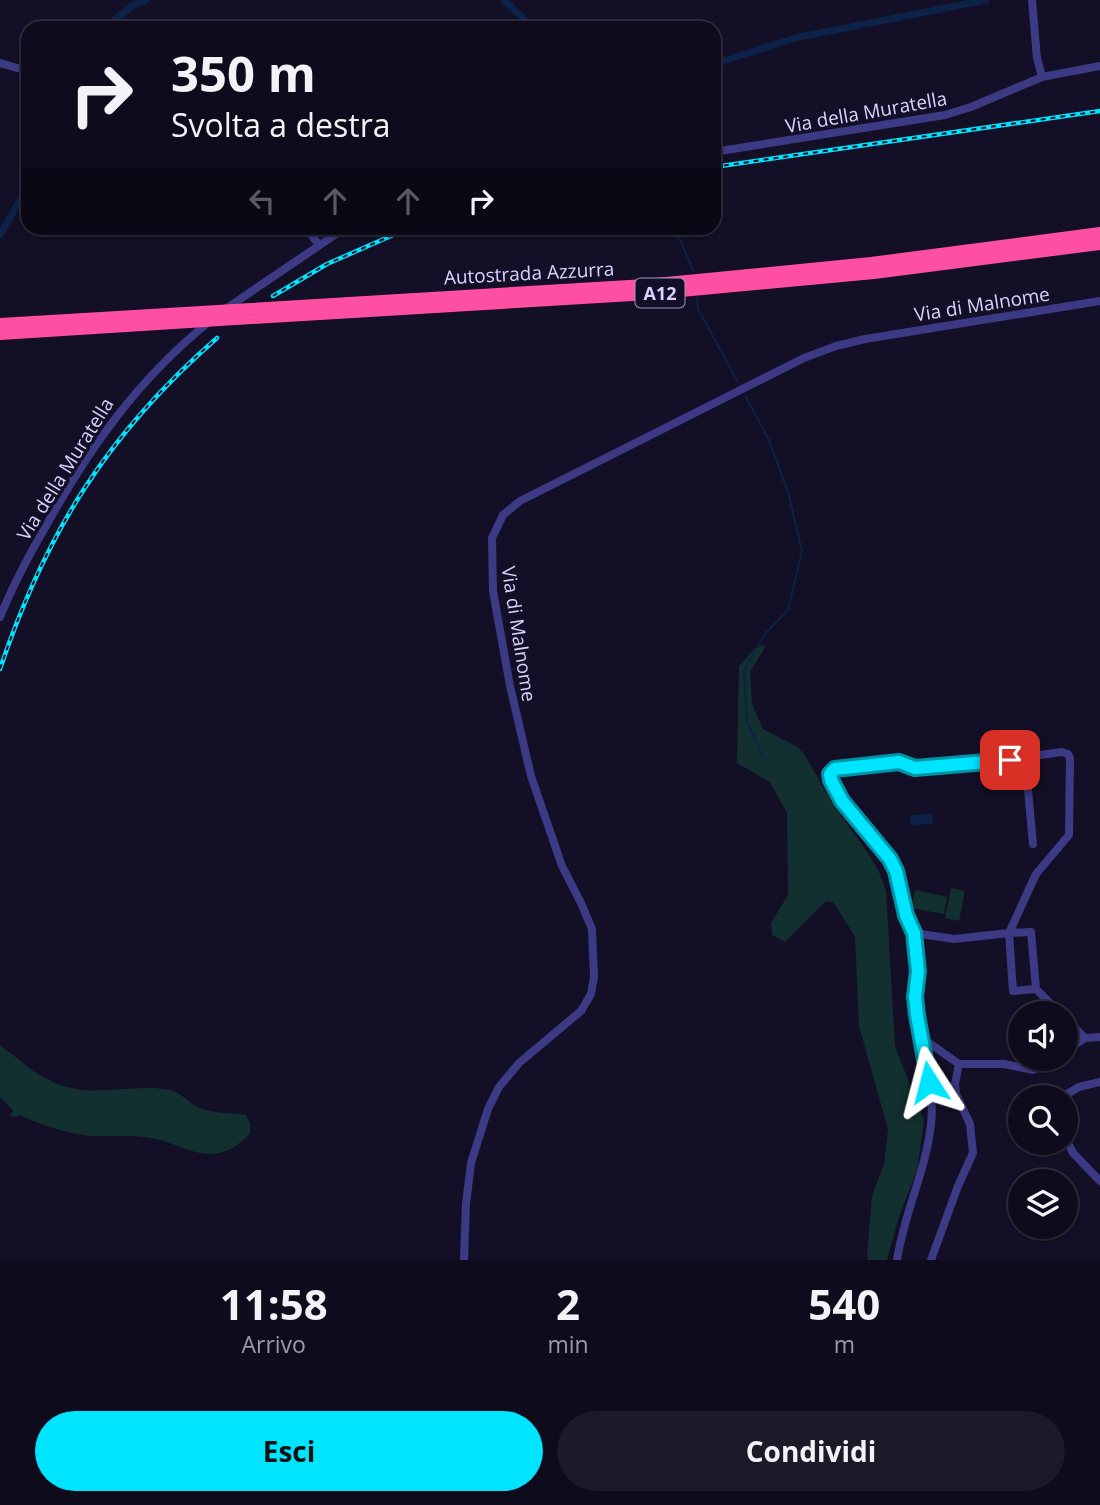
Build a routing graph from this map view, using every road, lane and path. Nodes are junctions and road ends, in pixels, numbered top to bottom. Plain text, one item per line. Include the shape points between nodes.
1 (1032, 0) edge
2 (0, 63) edge
3 (1100, 66) edge
4 (21, 69) edge
5 (1042, 76) junction
6 (721, 151) edge
7 (1100, 233) edge
8 (311, 235) edge
9 (334, 235) edge
10 (1100, 244) edge
11 (318, 245) junction
12 (1100, 301) edge
13 (219, 316) junction
14 (0, 324) edge
15 (0, 334) edge
16 (0, 617) edge
17 (1025, 758) junction
18 (1033, 844) dead end
19 (914, 933) junction
20 (1009, 933) junction
21 (1035, 989) junction
22 (1048, 1001) edge
23 (1078, 1031) edge
24 (1100, 1037) edge
25 (922, 1038) junction
26 (1085, 1038) junction
27 (1078, 1042) edge
28 (959, 1064) junction
29 (1008, 1065) edge
30 (1100, 1082) edge
31 (1078, 1088) edge
32 (1075, 1155) edge
33 (1100, 1181) edge
34 (464, 1260) edge
35 (897, 1260) edge
36 (931, 1260) edge

1 - 5 street
2 - 4 street
3 - 5 street, Via della Muratella
5 - 6 street, Via della Muratella via 945,116
7 - 13 highway, Autostrada Azzurra / A12, bridge via 871,263 646,285 234,310
8 - 11 street
9 - 11 street, Via della Muratella
10 - 13 highway, Autostrada Azzurra / A12 via 874,273 649,294
11 - 16 street, Via della Muratella via 217,315 140,386 59,502
12 - 34 street, Via di Malnome via 828,349 520,501 500,519 491,543 492,580 510,686 534,785 562,866 592,929 594,977 581,1011 519,1063 488,1108 471,1163
13 - 14 highway, Autostrada Azzurra / A12
13 - 15 highway, Autostrada Azzurra / A12, bridge via 205,321
17 - 18 street
17 - 19 street via 915,768 899,762 831,772 842,801 894,867
17 - 20 street via 1062,752 1070,755 1071,830 1036,874
19 - 20 street via 954,939
19 - 25 street
20 - 21 street via 1031,932
20 - 21 street via 1013,991
21 - 22 street
23 - 26 street
24 - 26 street
25 - 28 street
25 - 35 street via 931,1126
26 - 27 street
28 - 29 street
28 - 36 street via 956,1094 970,1124 974,1153
30 - 31 street
32 - 33 street

